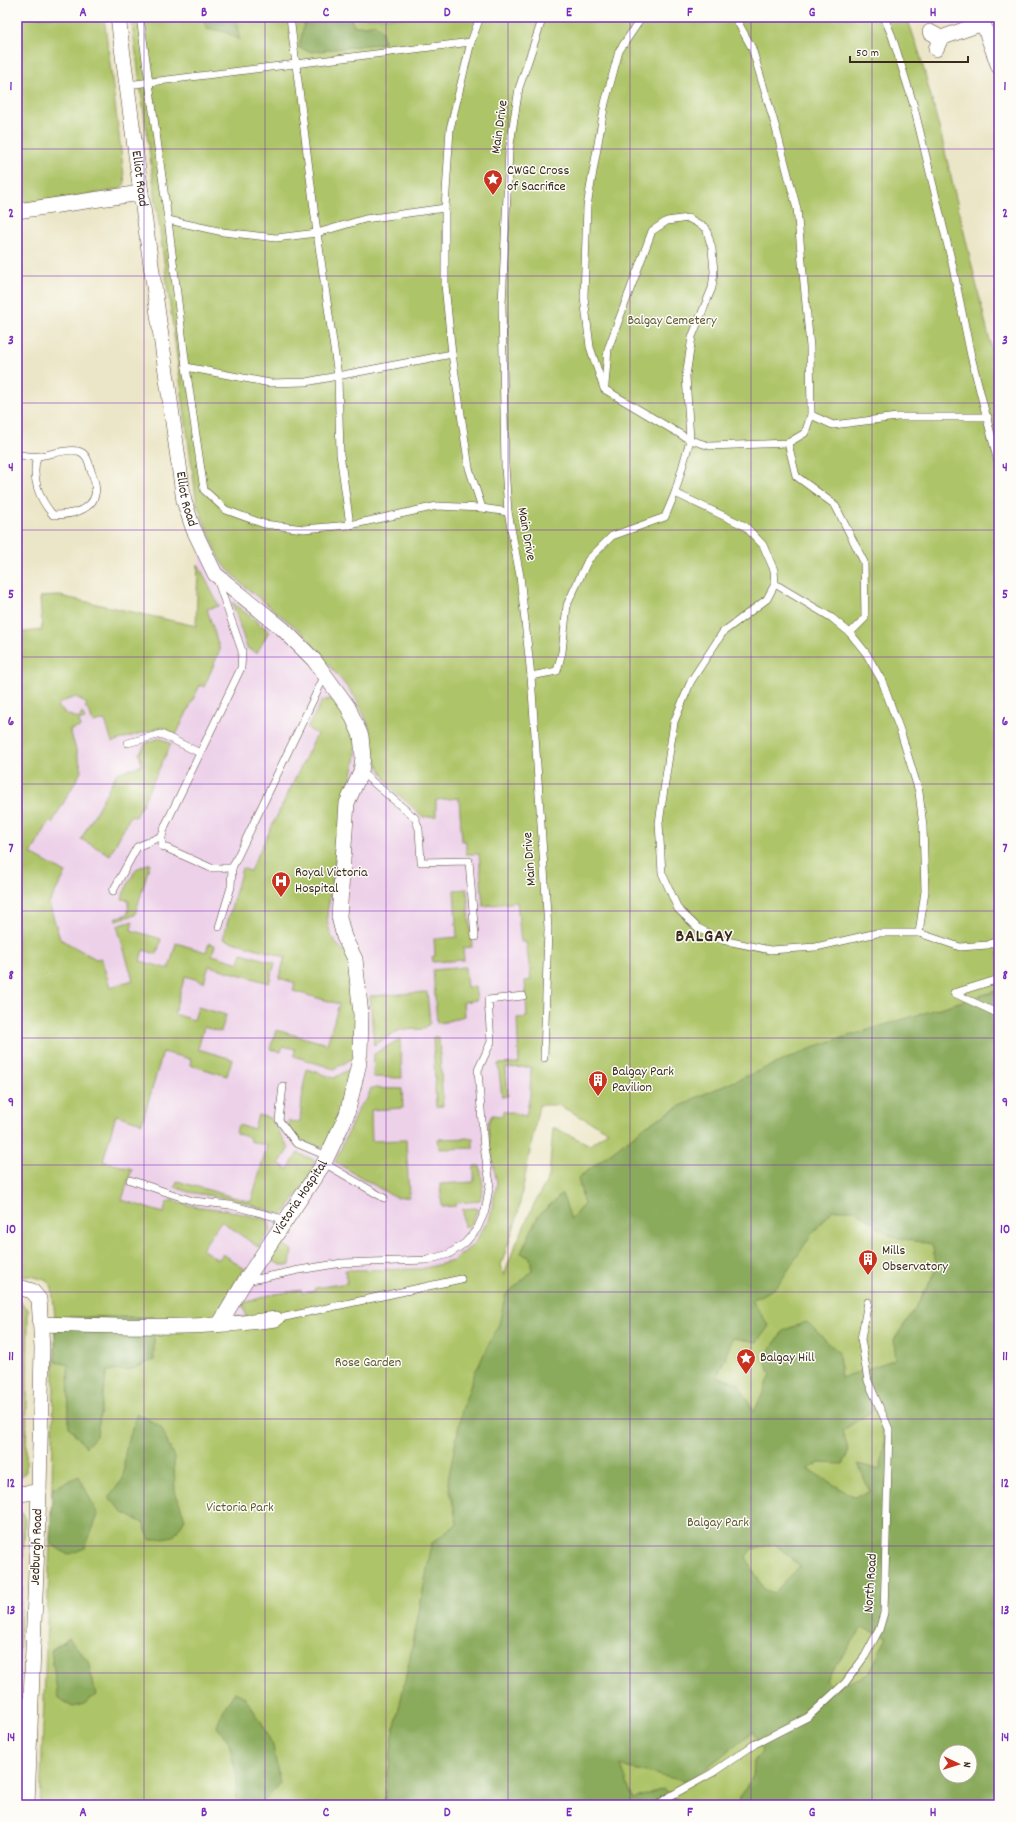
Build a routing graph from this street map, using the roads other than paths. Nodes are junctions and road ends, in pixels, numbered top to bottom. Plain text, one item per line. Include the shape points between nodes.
1 (118, 17) edge
2 (140, 17) edge
3 (290, 17) edge
4 (480, 17) edge
5 (543, 17) edge
6 (642, 17) edge
7 (735, 17) edge
8 (884, 17) edge
9 (936, 40) dead end
10 (471, 42) junction
11 (297, 63) junction
12 (999, 67) edge
13 (148, 82) junction
14 (127, 85) junction
15 (140, 193) junction
16 (445, 208) junction
17 (17, 211) edge
18 (168, 220) junction
19 (317, 232) junction
20 (452, 354) junction
21 (186, 367) junction
22 (338, 376) junction
23 (604, 389) junction
24 (811, 415) junction
25 (988, 417) junction
26 (690, 440) junction
27 (788, 443) junction
28 (17, 455) edge
29 (37, 457) junction
30 (999, 466) edge
31 (675, 493) junction
32 (482, 508) junction
33 (508, 512) junction
34 (350, 525) junction
35 (215, 574) junction
36 (774, 584) junction
37 (850, 633) junction
38 (325, 675) junction
39 (531, 676) junction
40 (128, 743) dead end
41 (200, 753) junction
42 (361, 772) junction
43 (162, 836) junction
44 (232, 868) junction
45 (113, 891) dead end
46 (339, 917) joint
47 (219, 927) dead end
48 (919, 933) junction
49 (475, 937) dead end
50 (999, 940) edge
51 (999, 979) edge
52 (524, 996) dead end
53 (999, 1014) edge
54 (544, 1058) dead end
55 (283, 1086) dead end
56 (326, 1160) junction
57 (130, 1180) dead end
58 (384, 1198) dead end
59 (286, 1220) junction
60 (461, 1279) dead end
61 (245, 1281) junction
62 (17, 1288) edge
63 (868, 1302) dead end
64 (276, 1319) joint
65 (41, 1324) junction
66 (220, 1324) junction
67 (39, 1492) junction
68 (17, 1494) edge
69 (27, 1805) edge
70 (658, 1805) edge

1 - 14 street, Elliot Road
2 - 13 lane
3 - 11 lane
4 - 10 lane
5 - 33 lane, Main Drive via 520,88 509,151 502,305
6 - 23 lane via 619,51 605,103 587,206 584,297 590,347
7 - 24 lane via 752,48 797,208 810,347
8 - 25 lane via 913,103 952,263 971,356
9 - 12 street via 983,23
10 - 11 lane
10 - 16 lane via 450,130
11 - 13 lane
11 - 19 lane
13 - 14 lane
13 - 18 lane
14 - 15 street, Elliot Road
15 - 17 street
15 - 35 street, Elliot Road via 184,501 193,528
16 - 19 lane via 365,219
16 - 20 lane via 445,285
18 - 19 lane via 223,232 276,238
18 - 21 lane
19 - 22 lane
20 - 22 lane
20 - 32 lane via 468,468
21 - 22 lane via 270,383 306,382
21 - 34 lane via 204,490 226,510 264,524 304,529
22 - 34 lane via 340,454
23 - 26 lane
23 - 26 lane via 608,349 652,231 667,221 688,218 706,228 712,249 714,272 712,288 692,337 686,376
24 - 25 lane via 833,425 897,418
24 - 27 lane via 805,433
25 - 30 lane
26 - 27 lane via 710,446
26 - 31 lane
27 - 37 lane via 796,476 835,505 864,562 865,618
28 - 29 lane
29 - 29 lane via 34,465 35,478 41,499 54,515 67,515 80,511 90,504 95,496 96,486 87,457 79,451
31 - 36 lane via 745,526 763,545 774,570
31 - 39 lane via 665,517 612,536 588,560 567,605 562,652 557,671
32 - 33 lane
32 - 34 lane via 437,506
33 - 39 lane, Main Drive via 520,576
35 - 38 street, Elliot Road via 283,629
35 - 41 lane via 242,651 241,668
36 - 37 lane via 832,618
36 - 48 lane via 767,599 723,632 691,680 674,722 659,823 662,873 678,909 698,928 722,940 770,950 816,947 877,933
37 - 48 lane via 866,653 882,681 901,733 918,792 923,826 925,891
38 - 42 street, Elliot Road via 348,707 361,736
38 - 44 lane
39 - 54 lane, Main Drive via 548,928
40 - 41 lane via 161,734
41 - 43 lane via 164,826
42 - 46 street, Elliot Road via 347,803
42 - 49 lane via 415,818 419,829 421,862 469,861
43 - 44 lane via 162,846 211,868
43 - 45 lane via 137,847
44 - 47 lane via 231,887
46 - 56 street, Victoria Hospital via 344,937 356,959 362,1015 360,1058 347,1114
48 - 50 lane via 960,947 988,945
51 - 53 lane via 954,993
52 - 61 lane via 488,1000 491,1042 478,1070 484,1148 490,1183 485,1211 477,1229 465,1243 449,1254 427,1260 342,1263
55 - 56 lane via 279,1120 296,1142
56 - 58 lane
56 - 59 street, Victoria Hospital
57 - 59 lane via 193,1201 230,1205
59 - 61 street, Victoria Hospital
60 - 64 lane
61 - 66 street, Victoria Hospital
62 - 65 street, Jedburgh Road via 32,1291 38,1299
63 - 70 lane, North Road via 861,1339 868,1380 889,1429 884,1612 879,1630 865,1656 845,1684 808,1717 755,1744
64 - 66 street
65 - 66 street
65 - 67 street, Jedburgh Road
67 - 68 street
67 - 69 street, Jedburgh Road

